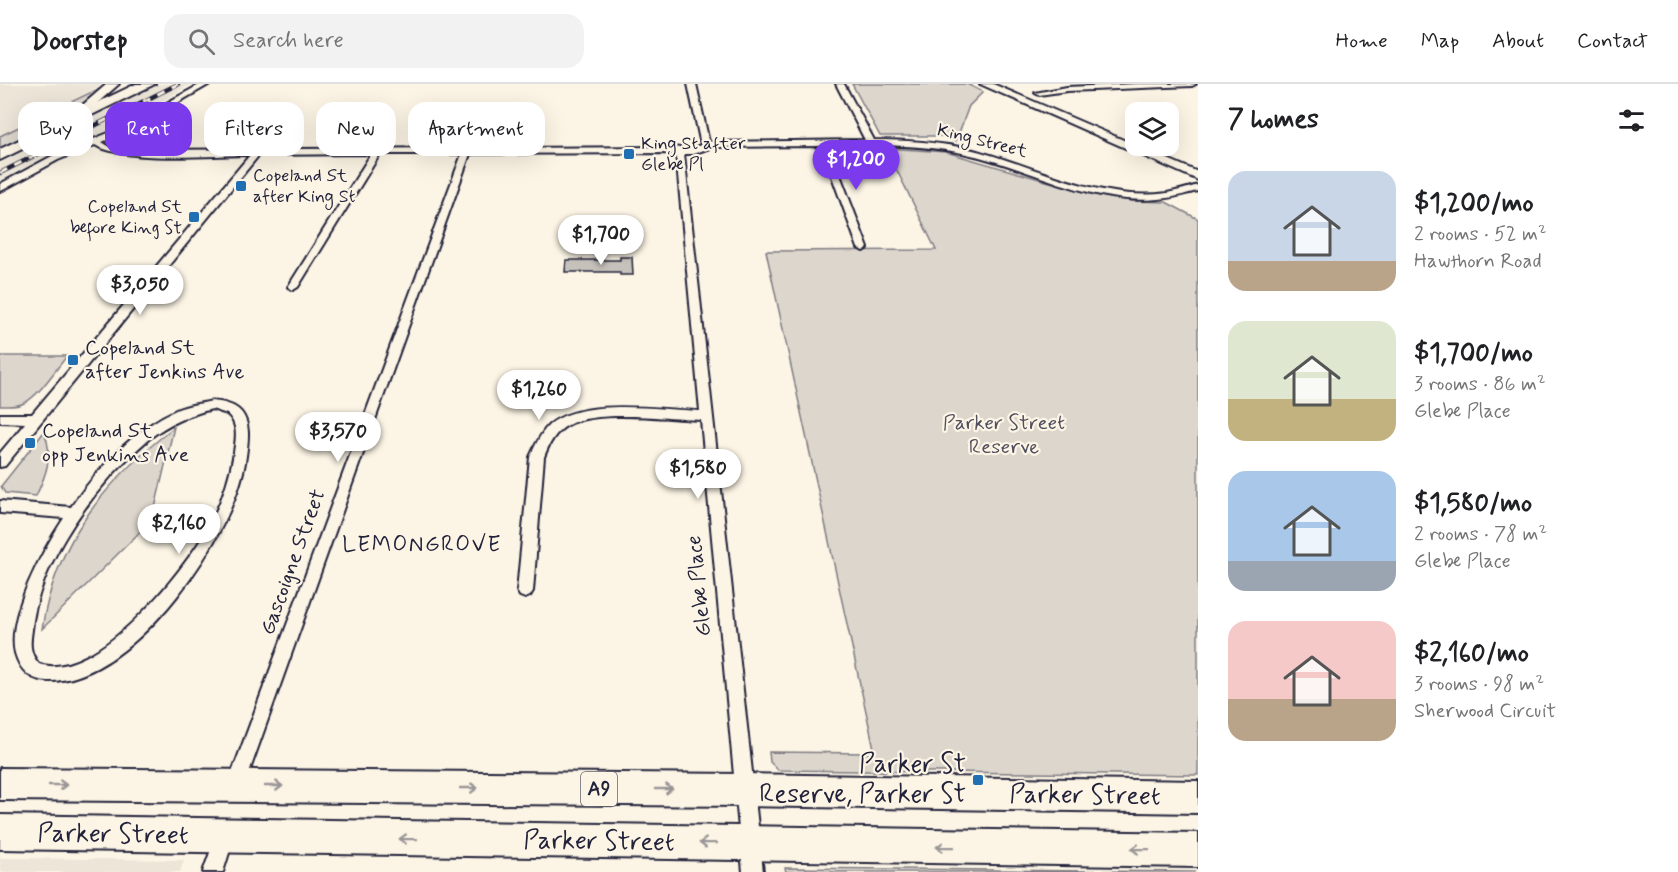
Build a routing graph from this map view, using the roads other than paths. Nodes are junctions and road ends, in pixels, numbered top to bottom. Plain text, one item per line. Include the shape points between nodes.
1 (206, 84) edge
2 (692, 84) edge
3 (840, 84) edge
4 (985, 84) edge
5 (1192, 84) edge
6 (142, 85) edge
7 (114, 91) edge
8 (1039, 93) dead end
9 (173, 102) edge
10 (105, 139) edge
11 (96, 142) junction
12 (824, 143) junction
13 (871, 143) junction
14 (705, 145) junction
15 (105, 146) edge
16 (545, 151) edge
17 (680, 152) junction
18 (1, 154) edge
19 (254, 156) edge
20 (375, 156) edge
21 (466, 156) edge
22 (1198, 176) edge
23 (0, 188) edge
24 (1198, 188) edge
25 (863, 248) dead end
26 (293, 287) dead end
27 (706, 416) junction
28 (0, 418) edge
29 (35, 419) junction
30 (0, 462) edge
31 (0, 507) edge
32 (72, 513) junction
33 (525, 591) dead end
34 (0, 784) edge
35 (236, 786) junction
36 (744, 790) junction
37 (1198, 797) edge
38 (0, 832) edge
39 (225, 837) junction
40 (1198, 850) edge
41 (751, 858) edge
42 (213, 872) edge

1 - 9 street
2 - 14 street
3 - 13 street
4 - 22 street
5 - 8 street
6 - 7 highway
7 - 18 highway via 75,117
10 - 11 street
11 - 15 street, King Street
11 - 23 street via 55,158
12 - 13 street, King Street
12 - 14 street, King Street
12 - 25 street
13 - 24 street, King Street via 945,146 1115,193 1165,196
14 - 17 street, King Street
16 - 17 street, King Street
17 - 27 street, Glebe Place
19 - 29 street
20 - 26 street
21 - 35 street, Gascoigne Street
27 - 33 street via 592,413 551,430 537,457
27 - 36 street, Glebe Place
28 - 29 street
29 - 30 street
31 - 32 street
32 - 32 street via 116,463 175,415 212,405 229,408 239,416 242,451 235,485 217,526 184,575 142,622 106,654 74,670 47,674 26,661 23,628 42,568
34 -> 35 highway, Parker Street / A9
35 -> 36 highway, Parker Street / A9
36 - 37 highway, Parker Street / A9
36 - 41 street, Glebe Place
38 - 39 highway, Parker Street
41 -> 39 highway, Parker Street
39 - 42 street
40 -> 41 highway, Parker Street

